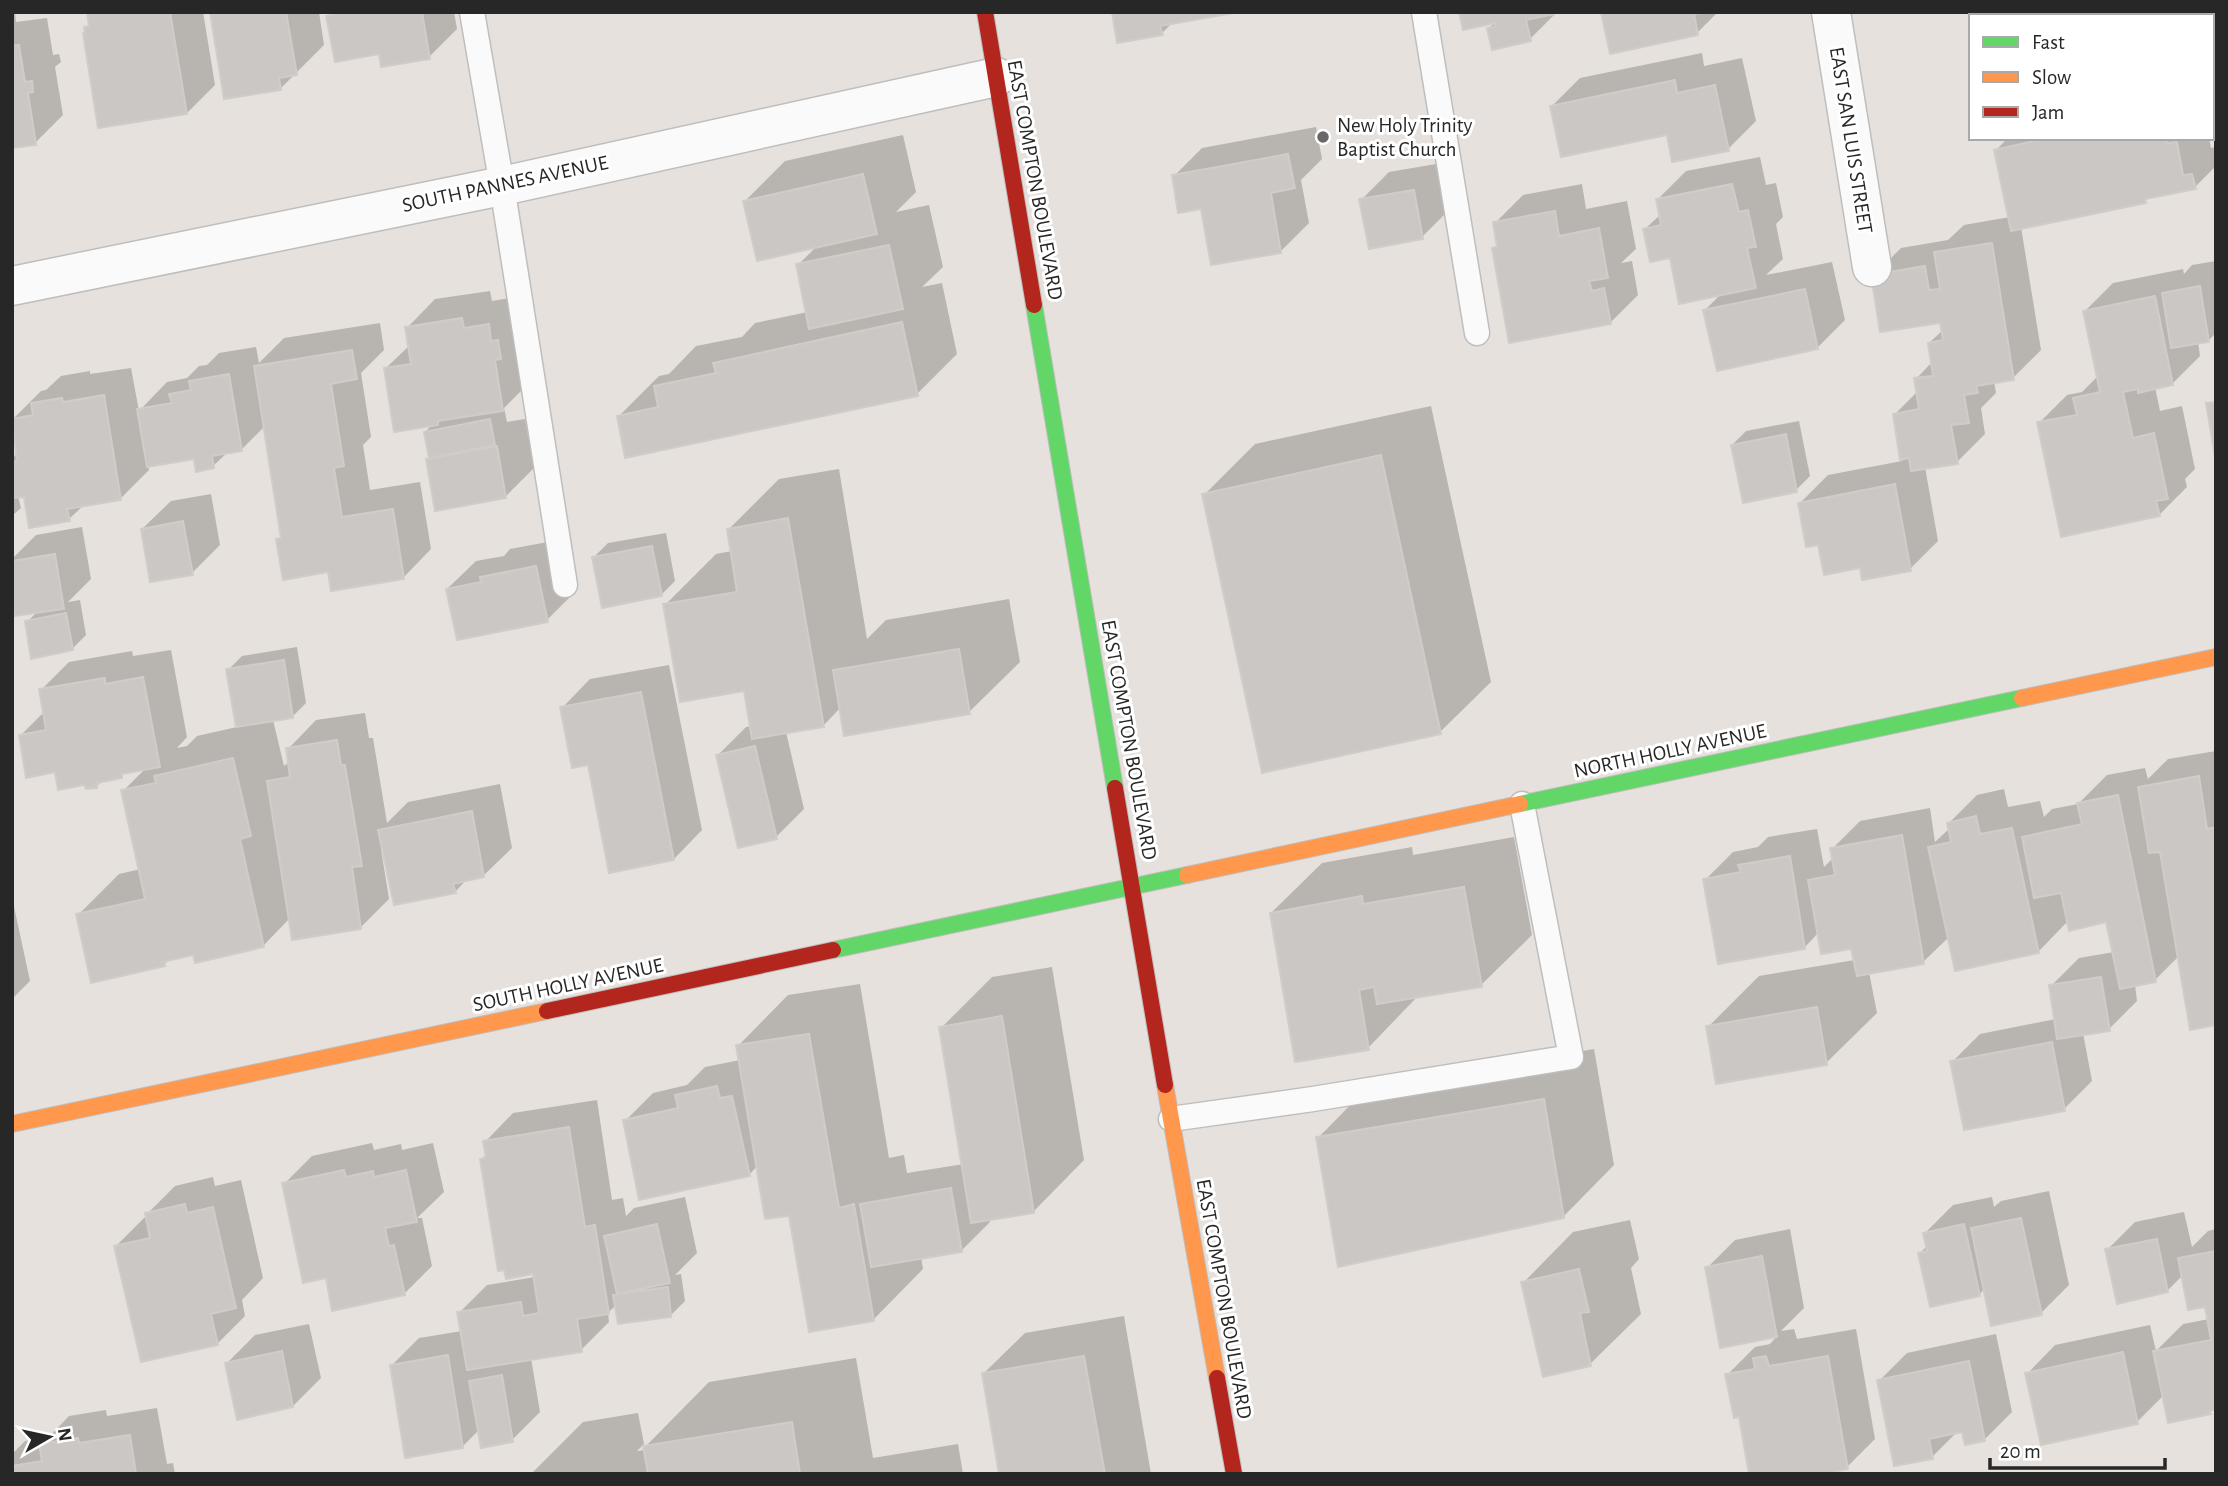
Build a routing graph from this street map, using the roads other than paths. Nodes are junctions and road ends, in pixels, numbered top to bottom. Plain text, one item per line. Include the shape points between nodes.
1 (472, 12) edge
2 (985, 12) edge
3 (1424, 12) edge
4 (1831, 12) edge
5 (996, 77) junction
6 (502, 186) junction
7 (1872, 267) dead end
8 (12, 286) edge
9 (1477, 332) dead end
10 (565, 585) dead end
11 (2216, 657) edge
12 (1522, 804) junction
13 (1132, 887) junction
14 (1171, 1119) junction
15 (12, 1124) edge
16 (1234, 1474) edge

1 - 6 lane
2 - 5 street, EAST COMPTON BOULEVARD
3 - 9 lane
4 - 7 street, EAST SAN LUIS STREET
5 - 6 street, SOUTH PANNES AVENUE
5 - 13 street, EAST COMPTON BOULEVARD
6 - 8 street, SOUTH PANNES AVENUE
6 - 10 lane
11 - 12 street, NORTH HOLLY AVENUE
12 - 13 street, NORTH HOLLY AVENUE
12 - 14 lane via 1571,1058
13 - 14 street, EAST COMPTON BOULEVARD
13 - 15 street, SOUTH HOLLY AVENUE
14 - 16 street, EAST COMPTON BOULEVARD

